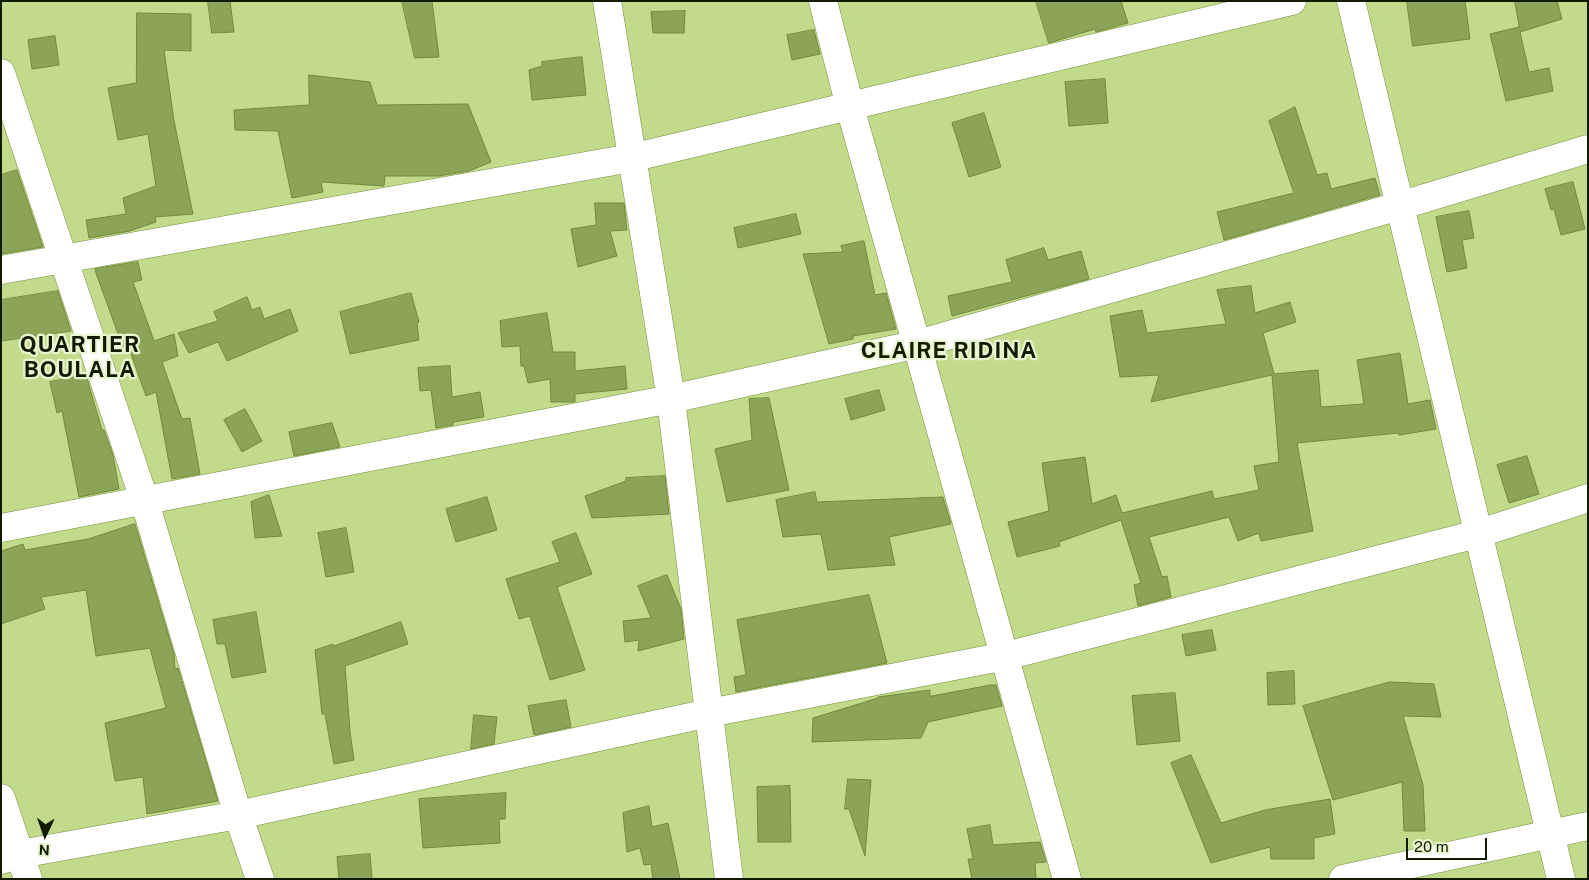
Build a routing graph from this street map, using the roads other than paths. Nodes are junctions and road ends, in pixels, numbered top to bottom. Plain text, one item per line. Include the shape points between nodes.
1 (607, 1) edge
2 (823, 1) edge
3 (1292, 1) edge
4 (1350, 1) edge
5 (1, 73) edge
6 (850, 107) junction
7 (1588, 149) edge
8 (630, 158) junction
9 (1399, 206) junction
10 (62, 259) junction
11 (1, 270) edge
12 (918, 344) junction
13 (671, 399) junction
14 (1588, 498) edge
15 (144, 499) junction
16 (1, 528) edge
17 (1477, 534) junction
18 (1006, 656) junction
19 (709, 713) junction
20 (1, 798) edge
21 (238, 815) junction
22 (1588, 826) edge
23 (1549, 835) junction
24 (16, 864) edge
25 (260, 879) edge
26 (729, 879) edge
27 (1067, 879) edge
28 (1343, 879) edge
29 (1560, 879) edge

1 - 8 street
2 - 6 street
3 - 6 street
4 - 9 street
5 - 10 street
6 - 8 street
6 - 12 street
7 - 9 street
8 - 10 street
8 - 13 street
9 - 12 street
9 - 17 street
10 - 11 street
10 - 15 street
12 - 13 street
12 - 18 street
13 - 15 street
13 - 19 street
14 - 17 street
15 - 16 street
15 - 21 street
17 - 18 street
17 - 23 street
18 - 19 street
18 - 27 street
19 - 21 street
19 - 26 street
20 - 24 street
21 - 24 street
21 - 25 street
22 - 23 street
23 - 28 street
23 - 29 street

